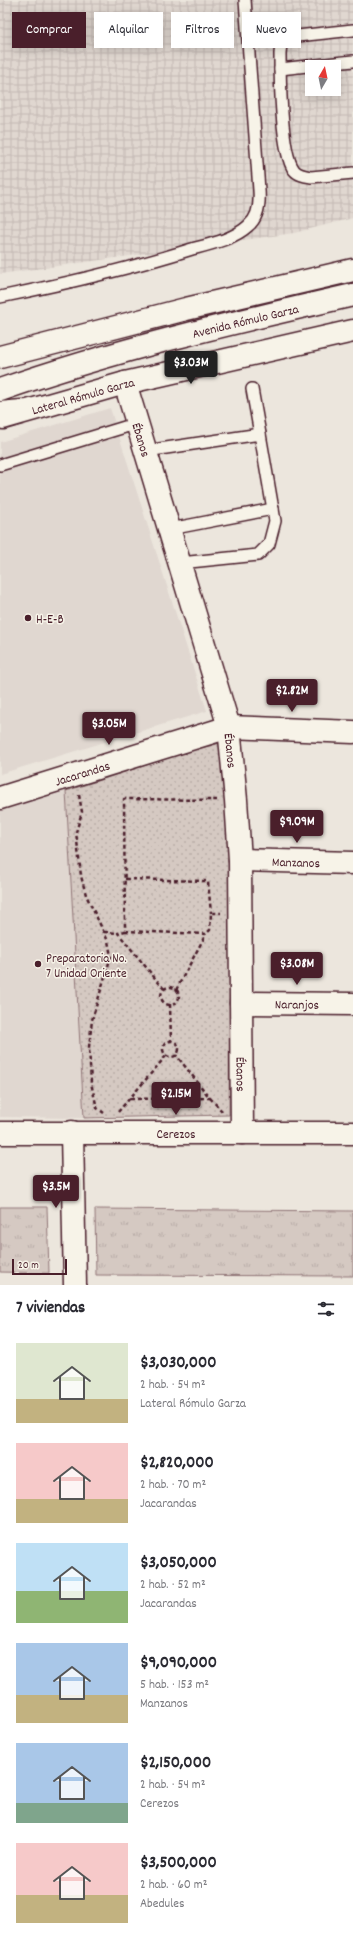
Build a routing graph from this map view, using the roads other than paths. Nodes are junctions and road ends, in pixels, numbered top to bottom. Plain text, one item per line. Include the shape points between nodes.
1 (245, 0) edge
2 (353, 30) edge
3 (353, 61) edge
4 (280, 69) junction
5 (353, 173) edge
6 (353, 270) edge
7 (353, 295) edge
8 (0, 297) edge
9 (353, 331) edge
10 (0, 357) edge
11 (124, 383) junction
12 (0, 390) edge
13 (252, 390) dead end
14 (22, 412) junction
15 (0, 413) edge
16 (0, 418) edge
17 (138, 423) junction
18 (260, 434) junction
19 (146, 451) junction
20 (0, 465) edge
21 (273, 509) junction
22 (170, 529) junction
23 (180, 563) junction
24 (229, 727) junction
25 (353, 732) edge
26 (0, 798) edge
27 (240, 860) junction
28 (353, 863) edge
29 (241, 1003) junction
30 (353, 1004) edge
31 (72, 1132) junction
32 (0, 1133) edge
33 (242, 1133) junction
34 (353, 1133) edge
35 (75, 1285) edge

1 - 8 lane via 259,190 258,210 252,223 226,238 172,256
2 - 4 lane via 288,37 281,43
3 - 4 lane
4 - 5 lane via 286,143 295,171 311,177
6 - 10 street, Avenida Rómulo Garza via 178,311
7 - 12 street, Avenida Rómulo Garza via 93,359
9 - 11 street, Lateral Rómulo Garza
11 - 14 street, Lateral Rómulo Garza
11 - 17 street, Ébanos
13 - 18 lane
14 - 15 street
14 - 16 street, Lateral Rómulo Garza
17 - 19 street, Ébanos
17 - 20 lane
18 - 19 lane
18 - 21 lane
19 - 22 street, Ébanos
21 - 22 lane
21 - 23 lane via 275,521 269,544 258,555
22 - 23 street, Ébanos
23 - 24 street, Ébanos
24 - 25 street, Jacarandas
24 - 26 street, Jacarandas
24 - 27 street, Ébanos
27 - 28 street, Manzanos
27 - 29 street, Ébanos
29 - 30 street, Naranjos
29 - 33 street, Ébanos
31 - 32 street, Cerezos
31 - 33 street, Cerezos
31 - 35 street
33 - 34 street, Cerezos

